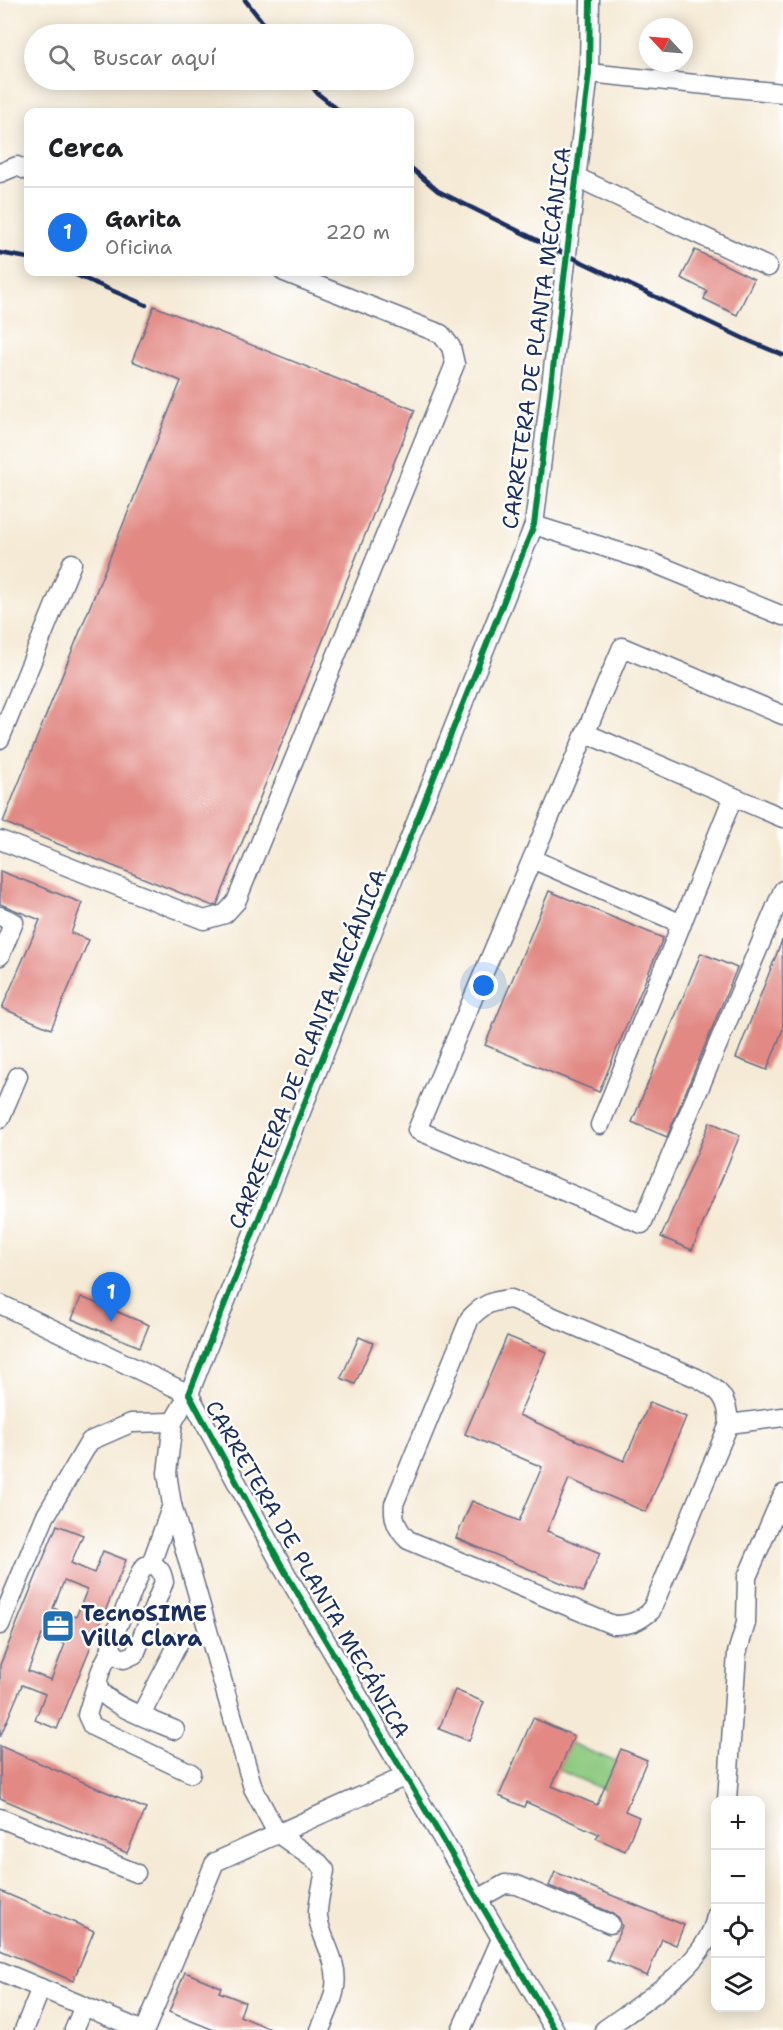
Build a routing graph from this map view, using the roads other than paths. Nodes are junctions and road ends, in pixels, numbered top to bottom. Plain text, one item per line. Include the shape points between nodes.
1 (590, 0) edge
2 (589, 73) junction
3 (783, 93) edge
4 (24, 169) edge
5 (0, 173) edge
6 (576, 177) junction
7 (768, 267) dead end
8 (294, 276) edge
9 (534, 525) junction
10 (72, 563) dead end
11 (783, 616) edge
12 (783, 715) edge
13 (585, 733) junction
14 (0, 739) edge
15 (733, 796) junction
16 (783, 818) edge
17 (0, 840) edge
18 (532, 859) junction
19 (783, 890) edge
20 (0, 916) edge
21 (682, 924) junction
22 (0, 956) edge
23 (18, 1076) dead end
24 (0, 1119) edge
25 (600, 1125) dead end
26 (0, 1304) edge
27 (189, 1394) junction
28 (783, 1417) edge
29 (173, 1422) junction
30 (729, 1424) junction
31 (783, 1494) edge
32 (172, 1505) junction
33 (151, 1564) junction
34 (0, 1625) edge
35 (179, 1642) dead end
36 (111, 1649) junction
37 (97, 1683) junction
38 (141, 1715) junction
39 (175, 1730) dead end
40 (191, 1773) dead end
41 (406, 1776) junction
42 (727, 1796) edge
43 (0, 1818) edge
44 (277, 1833) junction
45 (136, 1873) dead end
46 (478, 1899) junction
47 (610, 1924) dead end
48 (711, 1933) edge
49 (501, 1939) junction
50 (0, 1971) edge
51 (41, 1988) junction
52 (84, 2006) junction
53 (24, 2030) edge
54 (74, 2030) edge
55 (143, 2030) edge
56 (320, 2030) edge
57 (461, 2030) edge
58 (555, 2030) edge
59 (604, 2030) edge

1 - 2 street, CARRETERA DE PLANTA MECÁNICA
2 - 3 street
2 - 6 street, CARRETERA DE PLANTA MECÁNICA
4 - 5 street via 17,166
6 - 7 street
6 - 9 street, CARRETERA DE PLANTA MECÁNICA
8 - 17 street via 441,334 451,347 455,364 236,902 225,914 204,920 86,864
9 - 11 street via 651,562
9 - 27 street, CARRETERA DE PLANTA MECÁNICA
10 - 14 street
12 - 13 street via 622,647
13 - 15 street
13 - 18 street
15 - 16 street
15 - 21 street
18 - 19 street via 417,1130 642,1224
18 - 21 street
20 - 22 street via 14,922
21 - 25 street
23 - 24 street
26 - 27 street
27 - 29 street
27 - 41 street, CARRETERA DE PLANTA MECÁNICA via 284,1570
28 - 30 street
29 - 32 street via 167,1473
29 - 34 street via 131,1423 90,1441 45,1517
30 - 30 street via 723,1396 713,1386 511,1299 497,1300 482,1306 470,1318 394,1504 393,1516 408,1540 613,1625 628,1625 651,1611
31 - 42 street via 747,1577 746,1623 737,1653
32 - 33 street
32 - 44 street via 253,1788
33 - 36 street via 141,1571
33 - 36 street via 162,1572 164,1582 135,1654 124,1659
35 - 38 street
36 - 37 street
37 - 38 street via 108,1700
37 - 40 street via 87,1715 92,1726
38 - 39 street
41 - 44 street
41 - 46 street, CARRETERA DE PLANTA MECÁNICA
43 - 45 street
44 - 55 street via 215,1862
44 - 56 street via 325,1870 318,1914 336,1978 335,1992
46 - 47 street via 505,1884 517,1885
46 - 49 street, CARRETERA DE PLANTA MECÁNICA
48 - 59 street via 698,1955 681,1972
49 - 57 street
49 - 58 street, CARRETERA DE PLANTA MECÁNICA
50 - 51 street
51 - 52 street
51 - 53 street
52 - 54 street
52 - 55 street

